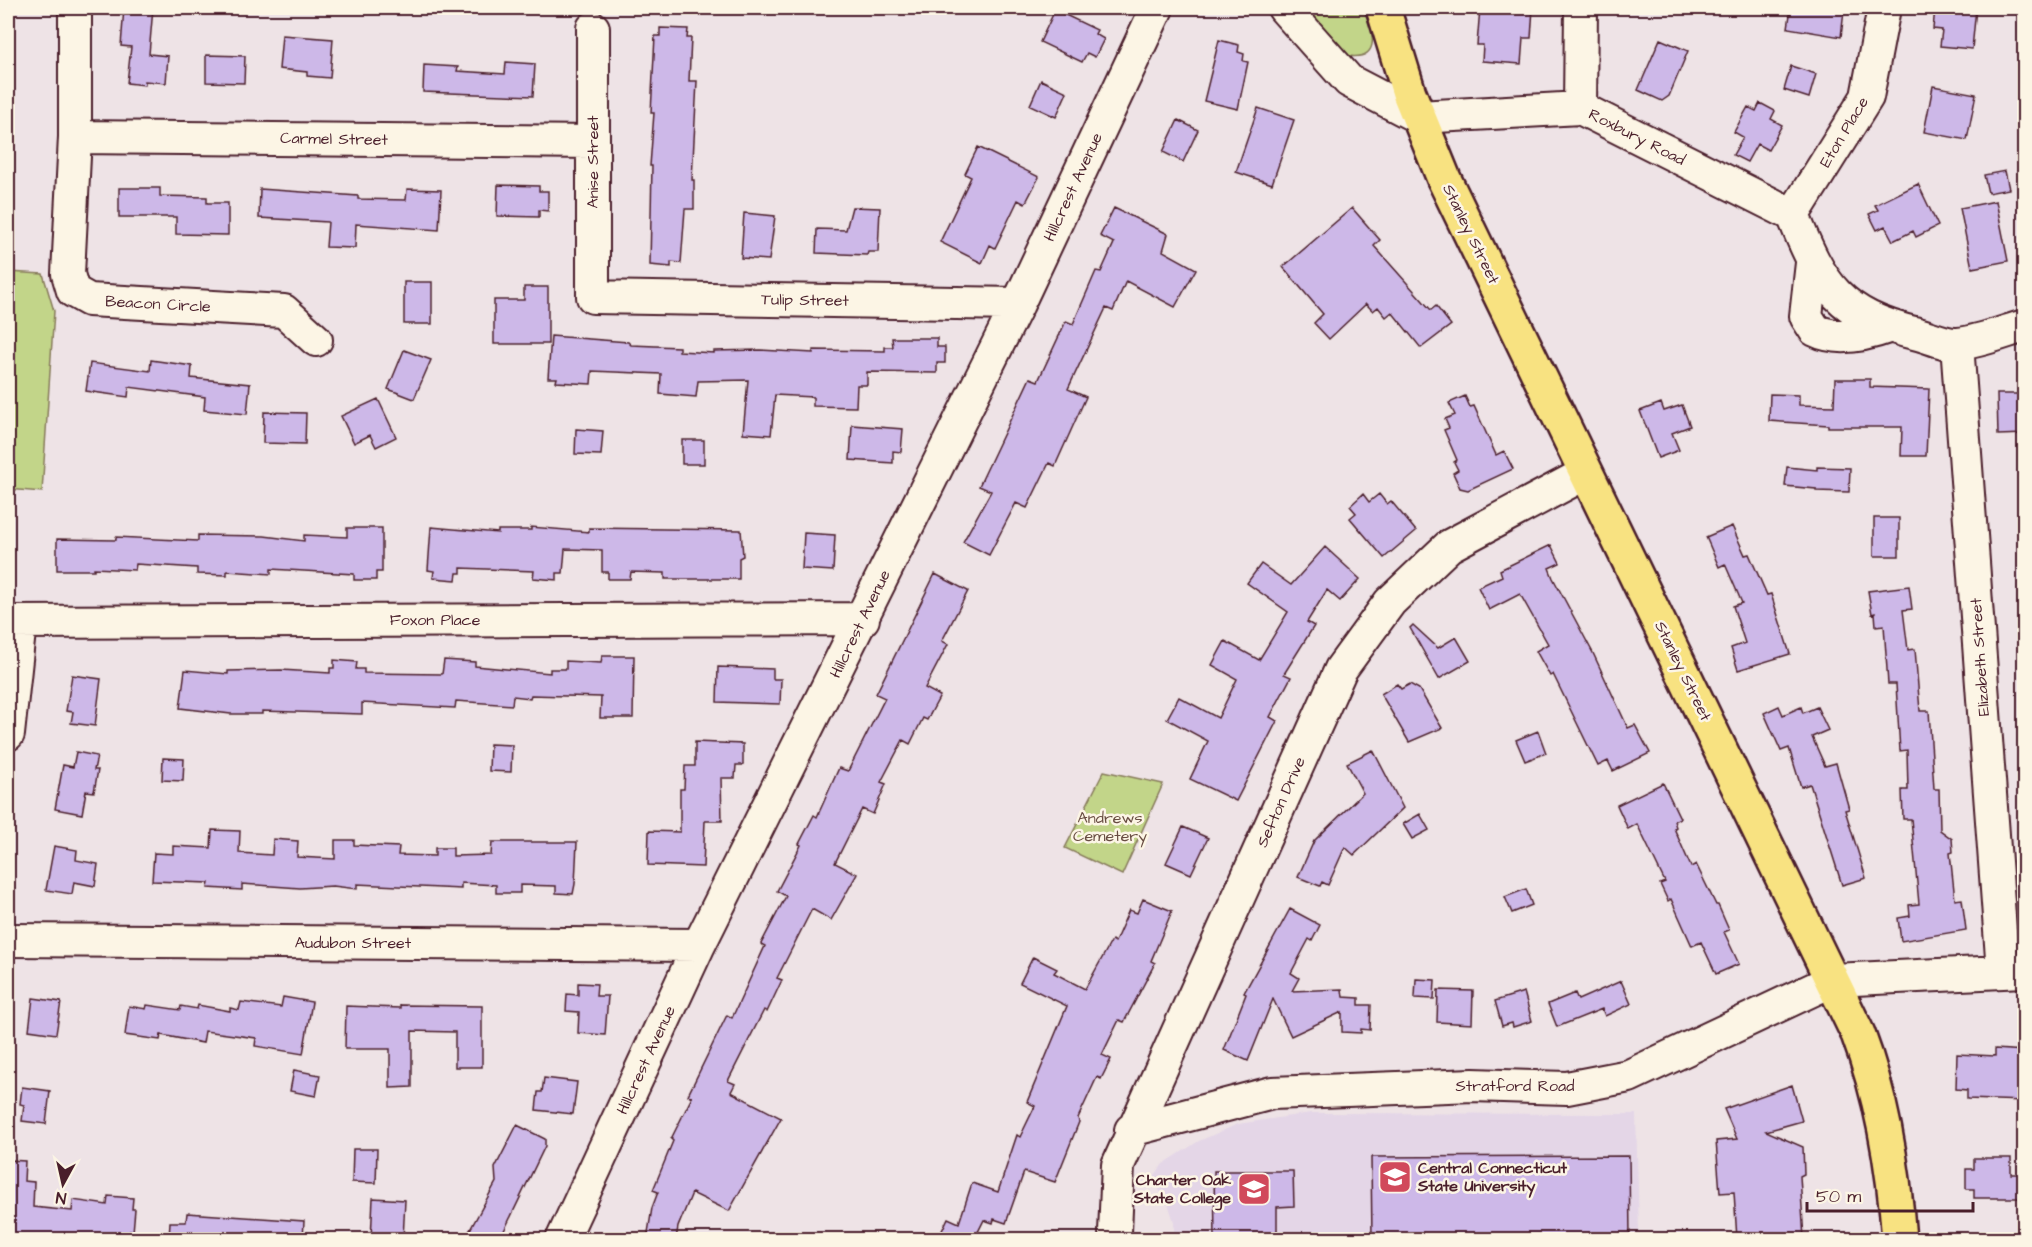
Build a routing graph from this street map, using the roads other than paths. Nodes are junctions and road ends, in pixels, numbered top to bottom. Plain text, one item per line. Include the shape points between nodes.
1 (75, 8) edge
2 (1157, 8) edge
3 (1284, 8) edge
4 (1383, 8) edge
5 (1581, 8) edge
6 (1884, 8) edge
7 (593, 28) dead end
8 (1580, 108) junction
9 (1418, 117) junction
10 (75, 136) junction
11 (593, 142) junction
12 (1793, 215) junction
13 (593, 297) joint
14 (1018, 304) junction
15 (2025, 326) edge
16 (316, 340) dead end
17 (1957, 344) junction
18 (1586, 473) junction
19 (863, 619) junction
20 (14, 622) edge
21 (8, 734) edge
22 (8, 940) edge
23 (699, 945) junction
24 (2014, 971) edge
25 (1833, 980) junction
26 (1131, 1130) junction
27 (1115, 1232) dead end
28 (562, 1239) edge
29 (1899, 1239) edge

1 - 10 street, Beacon Circle
2 - 14 street, Hillcrest Avenue
3 - 9 street via 1349,81
4 - 9 main road, Stanley Street
5 - 8 street
6 - 12 street, Eton Place via 1867,97
7 - 11 street, Anise Street
8 - 9 street, Roxbury Road
8 - 12 street, Roxbury Road
9 - 18 main road, Stanley Street
10 - 11 street, Carmel Street
10 - 16 street, Beacon Circle via 68,274 73,291 89,300 284,311
11 - 13 street, Anise Street
12 - 17 street via 1812,262 1832,290 1857,312 1888,327
13 - 14 street, Tulip Street
14 - 19 street, Hillcrest Avenue
15 - 17 street
17 - 24 street, Elizabeth Street
18 - 25 main road, Stanley Street
18 - 26 street, Sefton Drive via 1449,546 1390,602 1341,669
19 - 20 street, Foxon Place
19 - 23 street, Hillcrest Avenue
20 - 21 street
22 - 23 street, Audubon Street
23 - 28 street, Hillcrest Avenue
24 - 25 street, Stratford Road
25 - 26 street, Stratford Road via 1629,1076 1568,1088 1473,1085 1272,1093
25 - 29 main road, Stanley Street via 1864,1050 1879,1098 1893,1173
26 - 27 street, Sefton Drive via 1118,1165

